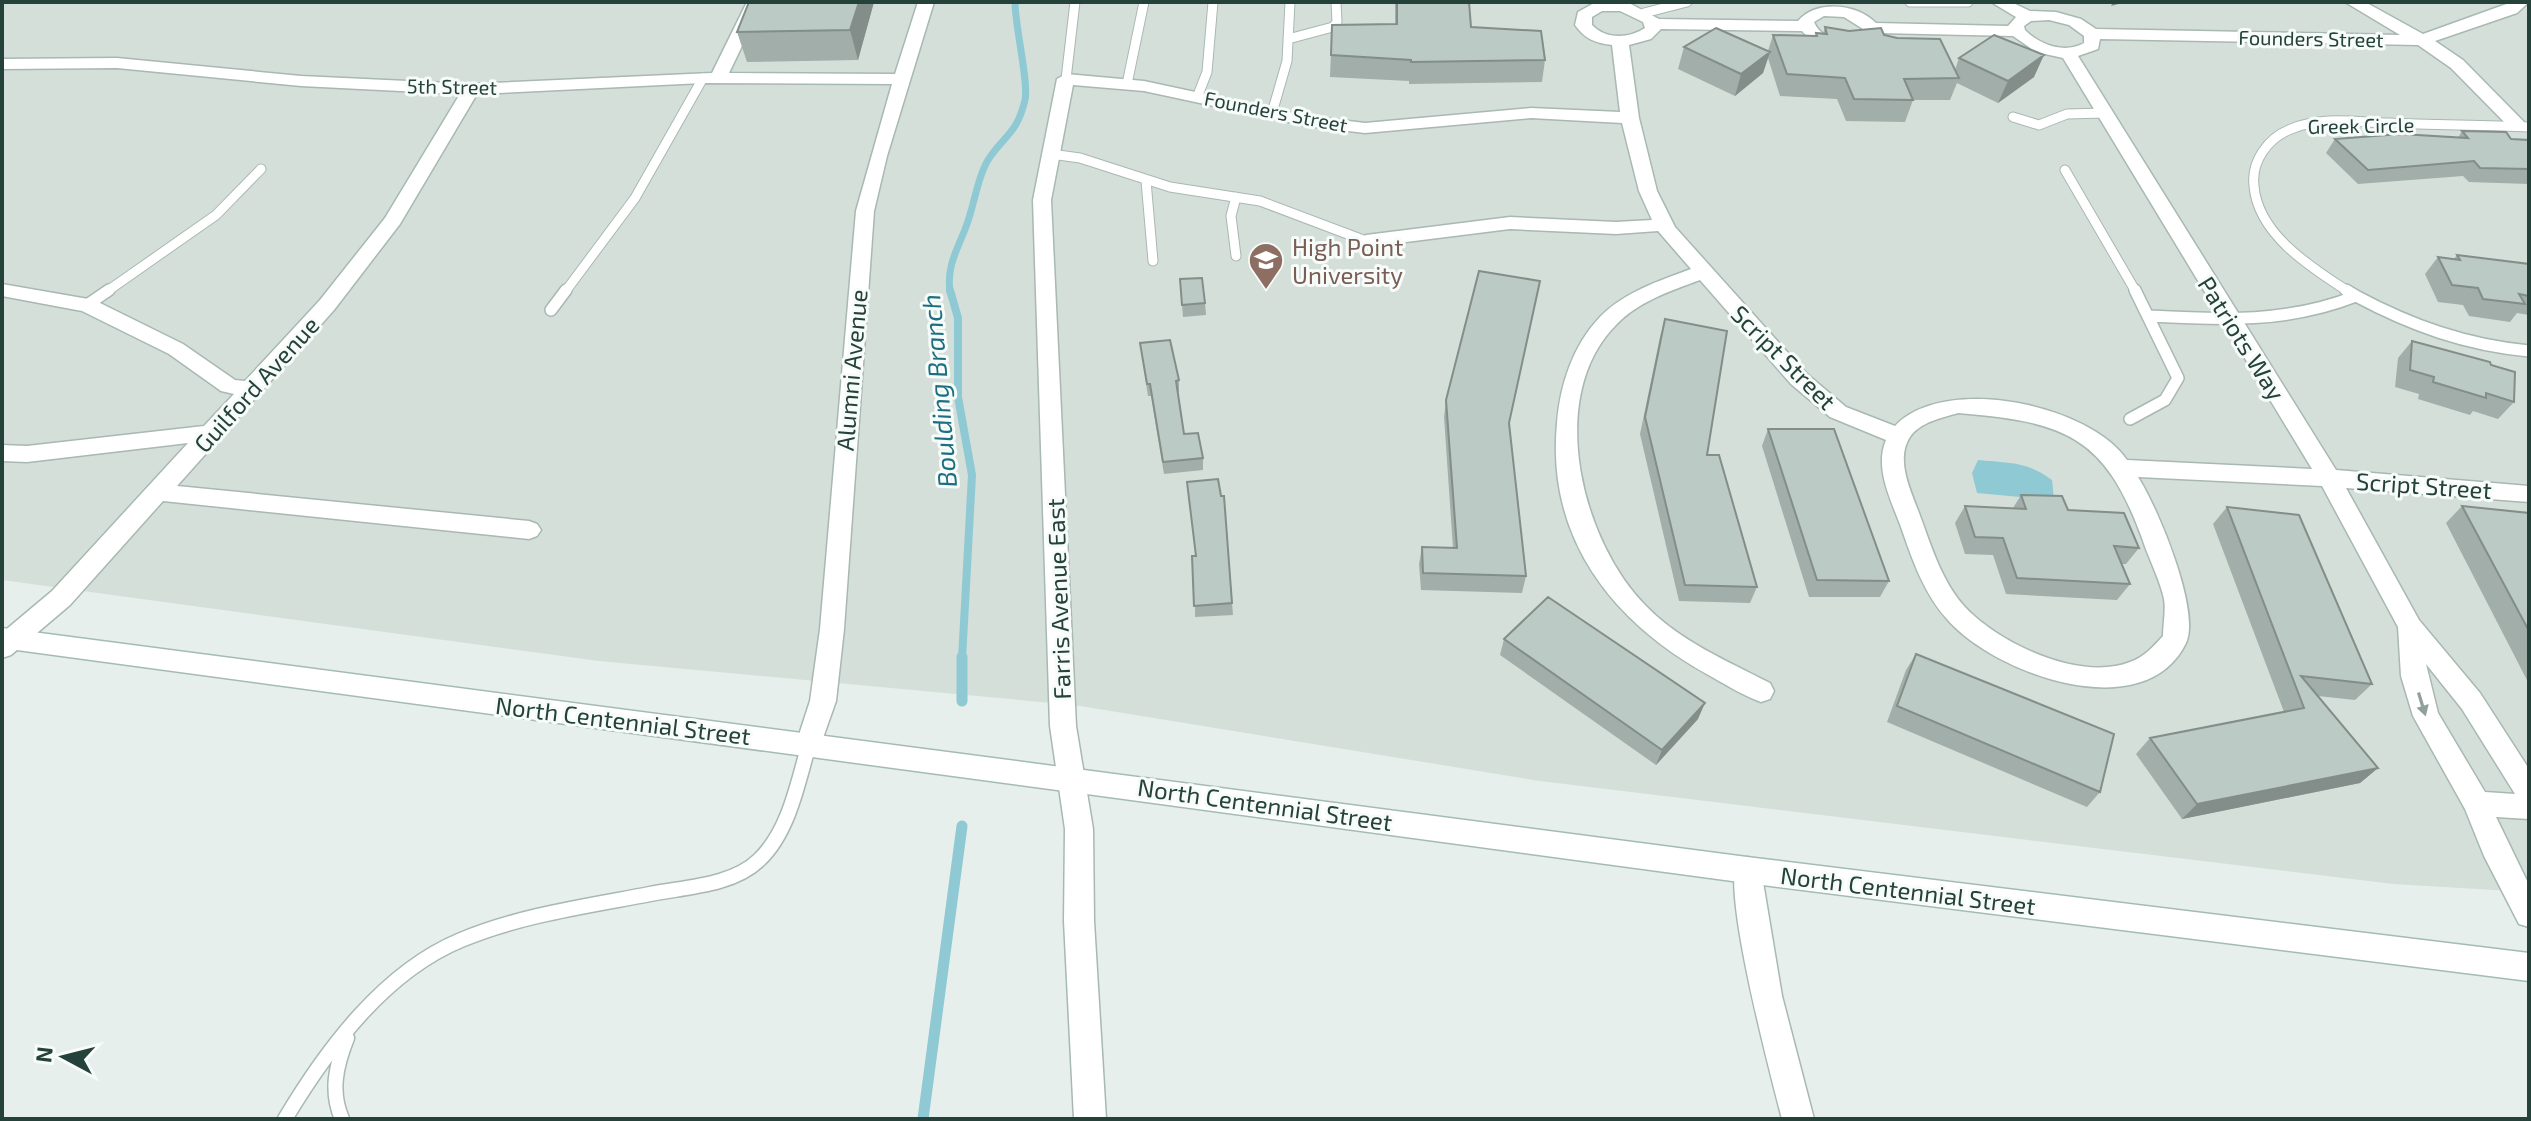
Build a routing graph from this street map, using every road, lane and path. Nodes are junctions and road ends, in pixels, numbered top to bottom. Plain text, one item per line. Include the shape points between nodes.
1 (755, 2) edge
2 (926, 2) edge
3 (1075, 2) edge
4 (1144, 2) edge
5 (1213, 2) edge
6 (1290, 2) edge
7 (1336, 2) edge
8 (1687, 2) edge
9 (1912, 2) edge
10 (1968, 2) edge
11 (1999, 2) edge
12 (2353, 2) edge
13 (2522, 2) edge
14 (1610, 4) edge
15 (2027, 16) junction
16 (1649, 19) junction
17 (1806, 26) junction
18 (1871, 28) junction
19 (2017, 31) junction
20 (2092, 34) junction
21 (1288, 39) junction
22 (2422, 40) junction
23 (1620, 42) junction
24 (2068, 53) junction
25 (2, 64) edge
26 (710, 78) junction
27 (902, 79) junction
28 (1066, 79) junction
29 (1127, 84) junction
30 (471, 89) junction
31 (1198, 95) junction
32 (1272, 113) junction
33 (2105, 113) junction
34 (2013, 117) dead end
35 (1630, 118) junction
36 (2524, 126) edge
37 (1051, 154) junction
38 (261, 169) dead end
39 (2065, 170) dead end
40 (1146, 181) junction
41 (1236, 197) junction
42 (1664, 225) junction
43 (1366, 241) joint
44 (1236, 256) dead end
45 (1153, 261) dead end
46 (1703, 272) junction
47 (2, 290) edge
48 (2356, 296) junction
49 (87, 305) junction
50 (551, 310) dead end
51 (2150, 316) junction
52 (2231, 320) junction
53 (2529, 351) edge
54 (252, 390) junction
55 (2130, 419) dead end
56 (211, 433) junction
57 (1899, 436) junction
58 (2, 453) edge
59 (2121, 468) junction
60 (2329, 478) junction
61 (157, 492) junction
62 (2529, 494) edge
63 (529, 530) dead end
64 (2410, 627) junction
65 (5, 642) edge
66 (1761, 691) dead end
67 (809, 744) junction
68 (1072, 778) junction
69 (2529, 792) edge
70 (2477, 804) junction
71 (2529, 807) edge
72 (1747, 870) junction
73 (2529, 914) edge
74 (2529, 967) edge
75 (349, 1032) junction
76 (285, 1119) edge
77 (342, 1119) edge
78 (1090, 1119) edge
79 (1798, 1119) edge

1 - 26 street
2 - 27 street, Alumni Avenue
3 - 28 lane
4 - 29 lane
5 - 31 lane via 1207,72
6 - 21 lane
7 - 21 lane via 1333,27
8 - 16 lane
9 - 10 lane
11 - 15 street
12 - 22 street, Greek Circle
13 - 22 street, Founders Street
14 - 16 street
14 - 23 street via 1590,10 1582,21 1597,37
15 - 19 street via 2016,25
15 - 20 street via 2063,17
16 - 17 street
16 - 23 street via 1653,30 1641,39
17 - 18 street via 1813,14 1833,11 1859,17
17 - 18 street via 1818,37 1846,44 1865,40
18 - 19 street
19 - 24 street via 2031,44
20 - 22 street, Founders Street
20 - 24 street via 2092,45
21 - 32 lane
22 - 36 street, Greek Circle
23 - 35 street, Script Street
24 - 33 street, Patriots Way
25 - 30 street, 5th Street via 117,63 301,81
26 - 27 street, 5th Street
26 - 30 street, 5th Street
26 - 50 lane via 635,198
27 - 67 street, Alumni Avenue via 865,211 832,629 823,701
28 - 29 street, Founders Street
28 - 37 street, Farris Avenue East
29 - 31 street, Founders Street
30 - 54 street, Guilford Avenue via 393,220
31 - 32 street, Founders Street
32 - 35 street, Founders Street via 1365,128 1531,113
33 - 34 lane via 2067,114 2039,125
33 - 52 street, Patriots Way
35 - 42 street, Script Street via 1648,191
36 - 48 lane, Greek Circle via 2319,123 2293,128 2259,153 2253,189 2263,214 2294,252
37 - 40 lane via 1080,158
37 - 68 street, Farris Avenue East via 1042,200 1063,726
38 - 49 lane via 216,215
39 - 51 lane
40 - 41 lane
40 - 45 lane
41 - 43 lane
41 - 44 lane via 1231,216
42 - 43 street via 1510,223
42 - 46 street, Script Street
46 - 57 street, Script Street via 1799,379 1838,412
46 - 66 street via 1633,301 1600,330 1578,367 1571,397 1569,476 1580,521 1601,569 1635,613 1676,645
47 - 49 street
48 - 52 lane via 2291,319
48 - 53 lane, Greek Circle via 2436,335
49 - 54 street via 176,349 229,386
51 - 52 lane
51 - 55 lane via 2178,378 2162,405
52 - 60 street, Patriots Way
54 - 56 street, Guilford Avenue
56 - 58 street
56 - 61 street, Guilford Avenue
57 - 59 street via 1916,419 1957,405 2016,410 2073,427
57 - 59 street via 1892,470 1925,560 1957,615 2014,657 2097,678 2134,672 2154,662 2175,639 2176,599 2139,497
59 - 60 street, Script Street
60 - 62 street, Script Street
60 - 64 street, Patriots Way
61 - 63 street
61 - 65 street, Guilford Avenue via 61,598
64 - 69 street, Patriots Way via 2471,701
64 -> 70 street, Patriots Way via 2414,676 2426,716
65 - 67 street, North Centennial Street
67 - 68 street, North Centennial Street
67 - 75 lane via 786,814 758,861 708,883 515,923 458,941 413,967
68 - 72 street, North Centennial Street
68 - 78 street, Farris Avenue East via 1079,829
70 - 71 street
70 - 73 street, Patriots Way
72 - 74 street, North Centennial Street
72 - 79 street via 1774,1031
75 - 76 lane via 321,1061
75 - 77 lane via 333,1094

